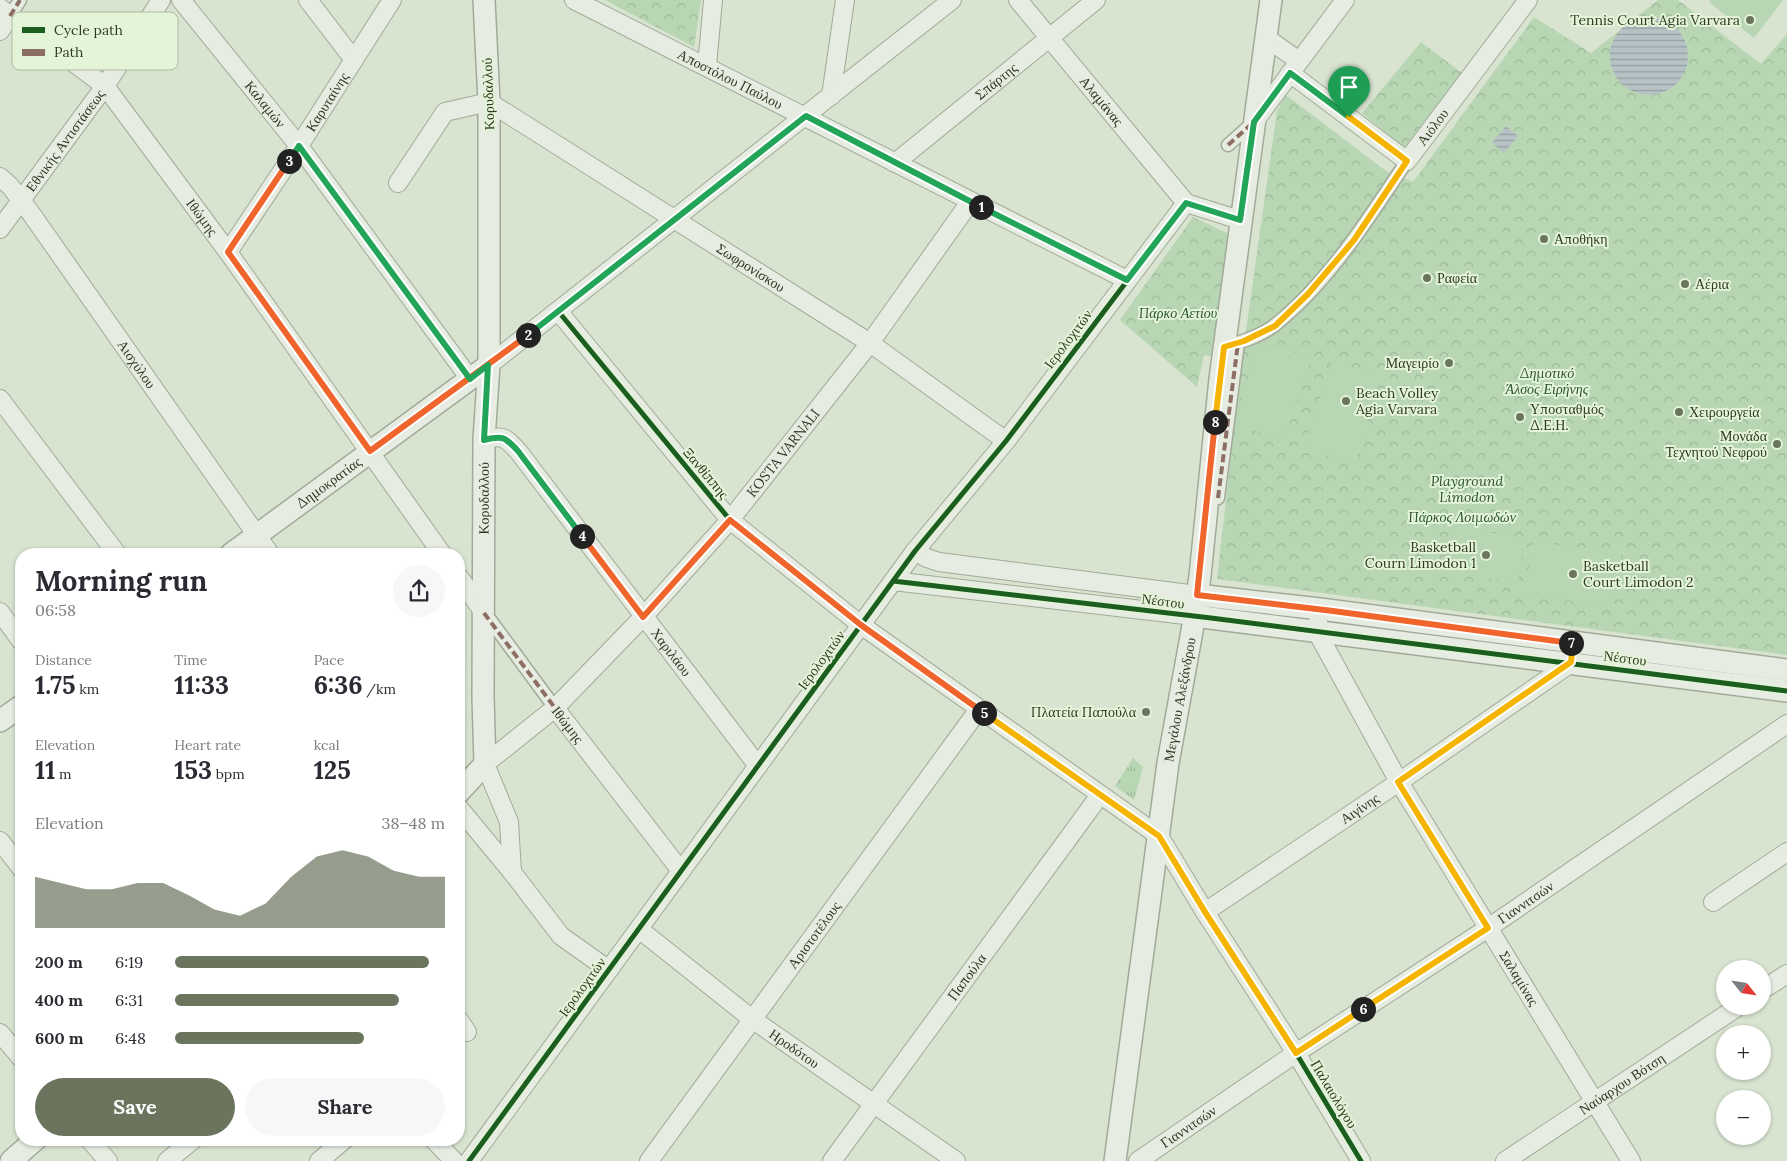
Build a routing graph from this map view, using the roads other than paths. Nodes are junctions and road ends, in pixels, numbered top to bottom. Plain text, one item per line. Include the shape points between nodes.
1 (20, 0) edge
2 (161, 0) edge
3 (181, 0) edge
4 (308, 0) edge
5 (392, 0) edge
6 (484, 0) edge
7 (574, 0) edge
8 (713, 0) edge
9 (845, 0) edge
10 (952, 0) edge
11 (1018, 0) edge
12 (1096, 0) edge
13 (1270, 0) edge
14 (1345, 0) edge
15 (1528, 0) edge
16 (5, 12) edge
17 (153, 12) edge
18 (0, 31) edge
19 (1265, 37) junction
20 (1048, 38) junction
21 (354, 60) junction
22 (707, 66) junction
23 (1295, 67) junction
24 (83, 70) edge
25 (115, 70) edge
26 (105, 86) junction
27 (831, 96) junction
28 (489, 102) junction
29 (806, 116) junction
30 (1254, 122) junction
31 (1228, 145) dead end
32 (299, 146) junction
33 (1407, 161) junction
34 (895, 163) junction
35 (0, 177) edge
36 (398, 183) dead end
37 (21, 200) junction
38 (970, 202) junction
39 (1186, 203) junction
40 (674, 220) junction
41 (1240, 220) junction
42 (0, 229) edge
43 (228, 252) junction
44 (1127, 280) junction
45 (558, 311) junction
46 (870, 343) junction
47 (1231, 345) junction
48 (488, 365) junction
49 (470, 379) junction
50 (0, 399) edge
51 (484, 440) junction
52 (1006, 441) junction
53 (370, 451) junction
54 (1218, 498) dead end
55 (730, 520) junction
56 (256, 535) junction
57 (112, 548) edge
58 (239, 548) edge
59 (266, 548) edge
60 (438, 548) edge
61 (916, 551) junction
62 (893, 581) junction
63 (465, 586) edge
64 (1197, 595) junction
65 (1320, 609) junction
66 (0, 612) edge
67 (484, 613) junction
68 (1194, 616) junction
69 (643, 617) junction
70 (861, 625) junction
71 (1317, 632) junction
72 (15, 633) edge
73 (1572, 653) junction
74 (1787, 670) edge
75 (1787, 691) edge
76 (555, 708) junction
77 (979, 709) junction
78 (15, 710) edge
79 (0, 721) edge
80 (1787, 724) edge
81 (485, 764) junction
82 (758, 766) junction
83 (1398, 782) junction
84 (465, 786) edge
85 (1100, 795) junction
86 (465, 815) edge
87 (1159, 836) junction
88 (0, 841) edge
89 (1787, 852) edge
90 (15, 860) edge
91 (681, 871) junction
92 (512, 872) junction
93 (1713, 902) dead end
94 (1205, 912) junction
95 (1488, 928) junction
96 (639, 929) junction
97 (609, 970) junction
98 (1787, 974) edge
99 (1771, 984) edge
100 (1726, 1015) edge
101 (752, 1019) junction
102 (0, 1033) edge
103 (15, 1051) edge
104 (1296, 1053) junction
105 (1595, 1102) junction
106 (874, 1105) junction
107 (28, 1146) edge
108 (95, 1146) edge
109 (185, 1146) edge
110 (337, 1146) edge
111 (440, 1146) edge
112 (11, 1161) edge
113 (108, 1161) edge
114 (167, 1161) edge
115 (319, 1161) edge
116 (454, 1161) edge
117 (469, 1161) edge
118 (649, 1161) edge
119 (832, 1161) edge
120 (956, 1161) edge
121 (1115, 1161) edge
122 (1138, 1161) edge
123 (1362, 1161) edge
124 (1505, 1161) edge
125 (1631, 1161) edge

1 - 16 street
2 - 17 street, Εθνικής Αντιστάσεως
3 - 32 street, Καλαμών
4 - 21 street
5 - 21 street, Καρυταίνης
6 - 28 street, Κορυδαλλού
7 - 22 street, Αποστόλου Παύλου
8 - 22 street
9 - 27 street
10 - 27 street, Δημοκρατίας
11 - 20 street, Αλαμάνας
12 - 20 street, Σπάρτης
13 - 19 street, Μεγάλου Αλεξάνδρου
14 - 23 street
15 - 33 street, Αιόλου
16 - 18 street
19 - 23 street
19 - 30 street, Μεγάλου Αλεξάνδρου
20 - 34 street, Σπάρτης
20 - 39 street, Αλαμάνας
21 - 32 street, Καρυταίνης
22 - 29 street, Αποστόλου Παύλου
23 - 30 street
23 - 33 street
24 - 26 street, Ιθώμης
25 - 26 street, Εθνικής Αντιστάσεως
26 - 37 street, Εθνικής Αντιστάσεως
26 - 43 street, Ιθώμης
27 - 29 street, Δημοκρατίας
28 - 36 street via 445,112
28 - 40 street, Σωφρονίσκου
28 - 48 street, Κορυδαλλού
29 - 34 street, Αποστόλου Παύλου
29 - 40 street, Δημοκρατίας
30 - 31 street
30 - 41 street, Μεγάλου Αλεξάνδρου
32 - 43 street, Καρυταίνης
32 - 49 street, Καλαμών
33 - 47 street, Αιόλου via 1354,240 1308,294 1275,326
34 - 38 street, Αποστόλου Παύλου
35 - 37 street, Αισχύλου
37 - 42 street, Εθνικής Αντιστάσεως
37 - 56 street, Αισχύλου
38 - 44 street, Αποστόλου Παύλου
38 - 46 street, KOSTA VARNALI
39 - 41 street
39 - 44 street, Ιερολοχιτών
40 - 45 street, Δημοκρατίας
40 - 46 street, Σωφρονίσκου
41 - 47 street, Μεγάλου Αλεξάνδρου
43 - 53 street, Ιθώμης
44 - 52 street, Ιερολοχιτών
45 - 48 street, Δημοκρατίας
45 - 55 street, Ξανθίππης
46 - 52 street, Σωφρονίσκου
46 - 55 street, KOSTA VARNALI
47 - 54 street
47 - 64 street, Μεγάλου Αλεξάνδρου
48 - 49 street, Δημοκρατίας
48 - 51 street, Κορυδαλλού
49 - 53 street, Δημοκρατίας
50 - 57 street
51 - 67 street, Κορυδαλλού
51 - 69 street, Χαριλάου via 500,436 518,451
52 - 61 street, Ιερολοχιτών
53 - 56 street, Δημοκρατίας
53 - 60 street, Ιθώμης
55 - 69 street, KOSTA VARNALI
55 - 70 street, Ξανθίππης
56 - 58 street, Δημοκρατίας
56 - 59 street, Αισχύλου
61 - 62 street, Ιερολοχιτών
61 - 64 street, Νέστου via 939,562
62 - 68 street, Νέστου
62 - 70 street, Ιερολοχιτών
63 - 67 street, Ιθώμης
64 - 65 street, Νέστου
64 - 68 street, Μεγάλου Αλεξάνδρου
65 - 71 street
65 - 73 street, Νέστου
66 - 72 street
67 - 76 street, Ιθώμης
67 - 81 street, Κορυδαλλού
68 - 71 street, Νέστου
68 - 87 street, Μεγάλου Αλεξάνδρου via 1168,763
69 - 76 street, KOSTA VARNALI
69 - 82 street, Χαριλάου
70 - 77 street, Ξανθίππης
70 - 82 street, Ιερολοχιτών
71 - 73 street, Νέστου
71 - 83 street, Σαλαμίνας
73 - 74 street, Νέστου
73 - 75 street, Νέστου
73 - 83 street, Αιγίνης
76 - 81 street, KOSTA VARNALI
76 - 91 street, Ιθώμης
77 - 85 street, Ξανθίππης
77 - 101 street, Αριστοτέλους
78 - 79 street
80 - 95 street, Γιαννιτσών
81 - 84 street
81 - 92 street, Κορυδαλλού via 509,822
82 - 91 street, Ιερολοχιτών
83 - 94 street, Αιγίνης
83 - 95 street, Σαλαμίνας
85 - 87 street, Ξανθίππης
85 - 106 street, Παπούλα
86 - 92 street
87 - 94 street, Παλαιολόγου
87 - 121 street, Μεγάλου Αλεξάνδρου
88 - 90 street
89 - 93 street
91 - 96 street, Ιερολοχιτών
92 - 97 street via 561,936
94 - 104 street, Παλαιολόγου
95 - 104 street, Γιαννιτσών
95 - 105 street, Σαλαμίνας
96 - 97 street, Ιερολοχιτών
96 - 101 street, Ηροδότου
97 - 117 street, Ιερολοχιτών
98 - 99 street
100 - 105 street, Ναύαρχου Βότση
101 - 106 street, Ηροδότου
101 - 118 street, Αριστοτέλους
102 - 103 street
104 - 122 street, Γιαννιτσών
104 - 123 street, Παλαιολόγου
105 - 124 street, Ναύαρχου Βότση
105 - 125 street, Σαλαμίνας
106 - 119 street, Παπούλα
106 - 120 street, Ηροδότου
107 - 112 street
108 - 113 street
109 - 114 street
110 - 115 street
111 - 116 street

